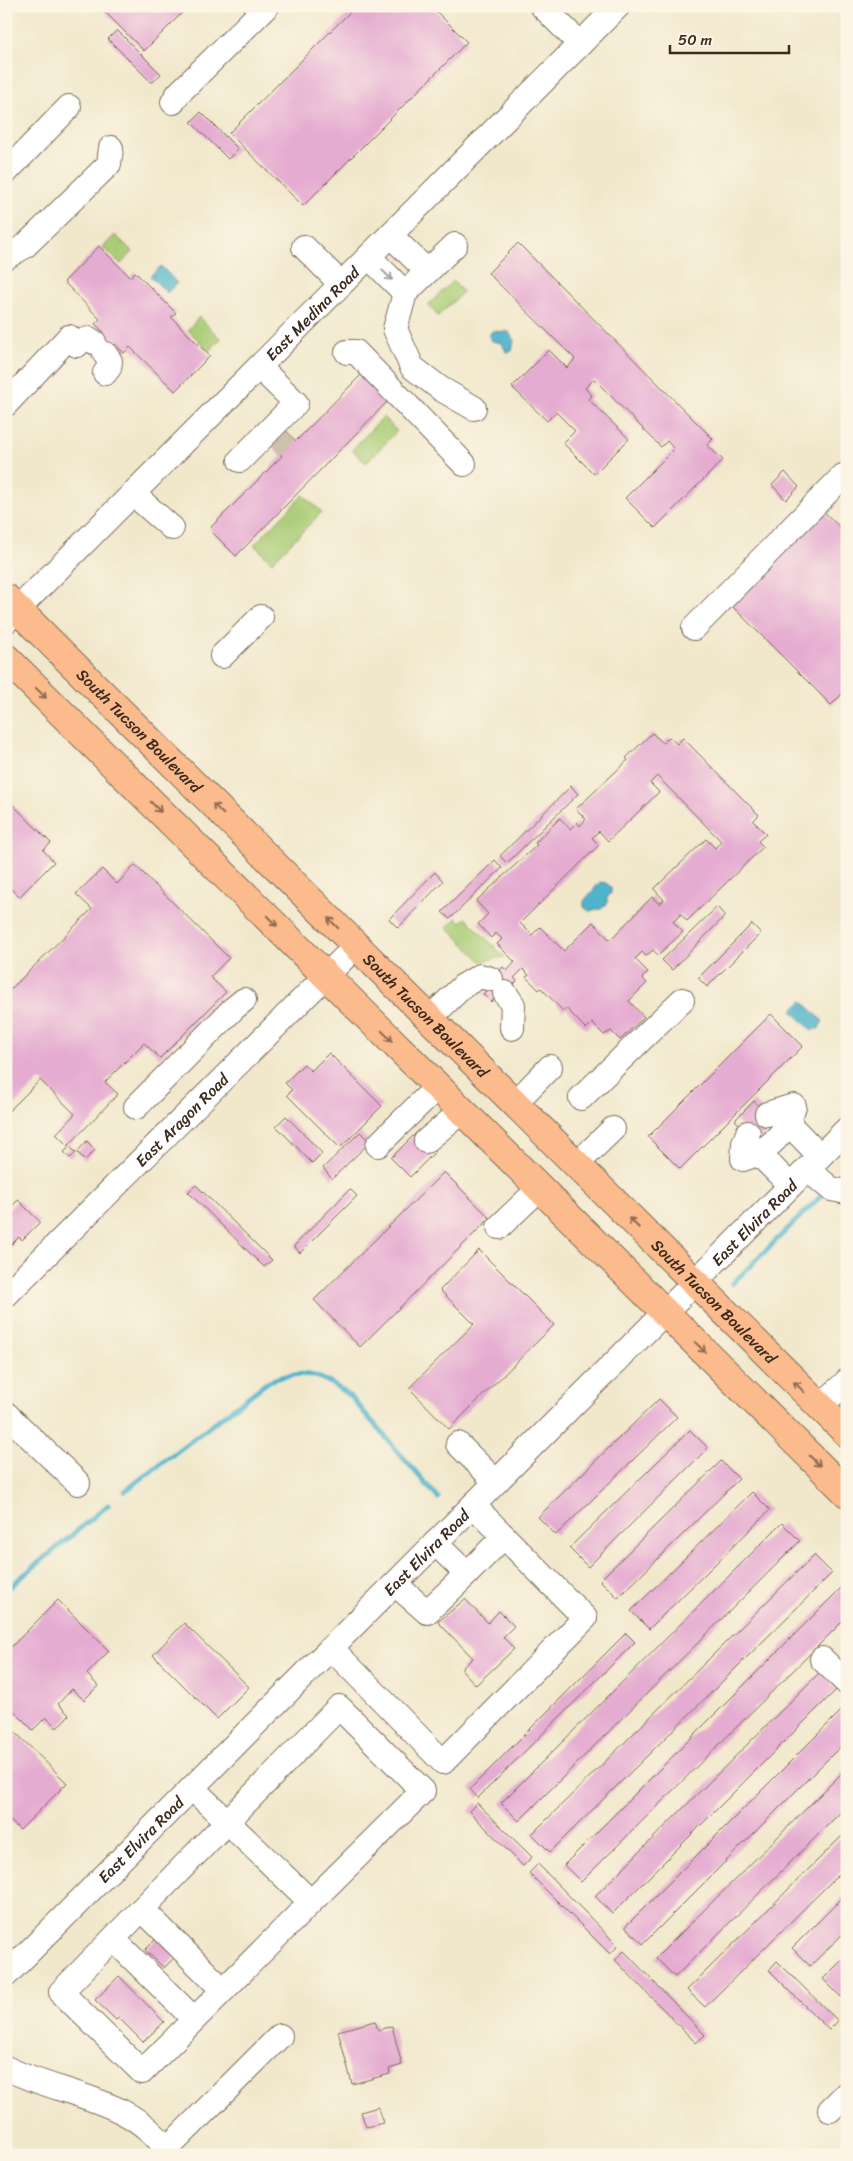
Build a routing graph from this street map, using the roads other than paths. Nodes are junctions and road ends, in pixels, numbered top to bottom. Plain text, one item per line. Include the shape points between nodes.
1 (267, 6) edge
2 (542, 6) edge
3 (618, 6) edge
4 (580, 44) junction
5 (173, 102) dead end
6 (69, 107) dead end
7 (110, 148) dead end
8 (6, 172) edge
9 (390, 235) junction
10 (455, 244) dead end
11 (304, 248) dead end
12 (6, 257) edge
13 (368, 257) junction
14 (426, 271) junction
15 (342, 284) junction
16 (405, 293) junction
17 (90, 350) dead end
18 (347, 352) dead end
19 (259, 367) junction
20 (6, 404) edge
21 (474, 408) dead end
22 (282, 429) tunnel mouth
23 (464, 464) dead end
24 (843, 476) dead end
25 (133, 494) junction
26 (172, 528) dead end
27 (10, 610) edge
28 (261, 617) dead end
29 (694, 628) dead end
30 (222, 656) dead end
31 (6, 658) edge
32 (356, 946) junction
33 (326, 975) junction
34 (244, 1000) dead end
35 (682, 1000) dead end
36 (429, 1019) junction
37 (512, 1028) dead end
38 (550, 1067) dead end
39 (438, 1086) junction
40 (581, 1098) dead end
41 (514, 1104) junction
42 (136, 1107) dead end
43 (462, 1110) junction
44 (767, 1114) dead end
45 (789, 1124) junction
46 (612, 1129) dead end
47 (847, 1129) edge
48 (748, 1133) dead end
49 (426, 1141) dead end
50 (378, 1145) dead end
51 (759, 1154) junction
52 (814, 1162) junction
53 (576, 1165) junction
54 (790, 1186) junction
55 (540, 1188) junction
56 (847, 1192) edge
57 (499, 1227) dead end
58 (694, 1283) junction
59 (6, 1296) edge
60 (665, 1312) junction
61 (847, 1381) edge
62 (820, 1407) junction
63 (6, 1414) edge
64 (847, 1433) edge
65 (458, 1444) dead end
66 (496, 1482) junction
67 (78, 1483) dead end
68 (847, 1493) edge
69 (473, 1505) junction
70 (504, 1536) junction
71 (435, 1544) junction
72 (466, 1574) junction
73 (395, 1584) junction
74 (331, 1648) junction
75 (822, 1658) dead end
76 (847, 1683) edge
77 (192, 1788) junction
78 (227, 1821) junction
79 (311, 1902) junction
80 (142, 1909) junction
81 (112, 1939) junction
82 (6, 1975) edge
83 (223, 1990) junction
84 (194, 2019) junction
85 (280, 2036) dead end
86 (6, 2068) edge
87 (847, 2093) edge
88 (830, 2110) dead end
89 (168, 2152) edge

1 - 5 street
2 - 4 street
3 - 4 street, East Medina Road
4 - 9 street, East Medina Road
6 - 8 street
7 - 12 street via 109,164 26,246
9 - 13 street, East Medina Road
9 - 14 street
10 - 14 street
11 - 15 street
13 - 15 street, East Medina Road
13 -> 16 street
14 - 16 street
15 - 19 street, East Medina Road
16 - 21 street via 395,329 412,367
17 - 20 street
18 - 23 street via 356,352
19 - 22 street via 296,403
19 - 25 street, East Medina Road
24 - 29 street
25 - 26 street
25 - 27 street, East Medina Road
32 -> 27 main road, South Tucson Boulevard
28 - 30 street
31 -> 33 main road
32 - 33 street, East Aragon Road
32 - 36 main road, South Tucson Boulevard
33 -> 39 main road
33 - 59 street, East Aragon Road
34 - 42 street
35 - 40 street
36 - 37 street via 463,986 480,976 498,986 513,1004
36 - 41 main road, South Tucson Boulevard
38 - 41 street
39 - 43 main road
39 - 50 street
41 - 53 main road, South Tucson Boulevard
43 - 49 street
43 - 55 main road
44 - 45 street via 794,1106
45 - 51 street
45 - 52 street
46 - 53 street
47 - 52 street, East Elvira Road
48 - 51 street via 743,1159
51 - 54 street
52 - 54 street, East Elvira Road
52 - 56 street via 831,1189
58 -> 53 main road, South Tucson Boulevard
54 - 58 street, East Elvira Road
55 - 57 street
55 - 60 main road
58 - 60 street, East Elvira Road
62 -> 58 main road, South Tucson Boulevard
60 - 66 street, East Elvira Road
60 -> 68 main road
61 - 62 street
62 - 64 main road, South Tucson Boulevard
63 - 67 street
65 - 66 street
66 - 69 street, East Elvira Road
69 - 70 street
69 - 71 street, East Elvira Road
70 - 72 street
70 - 74 street via 586,1618 443,1762
71 - 72 street
71 - 73 street, East Elvira Road
72 - 73 street via 427,1612
73 - 74 street, East Elvira Road
74 - 77 street, East Elvira Road
75 - 76 street
77 - 78 street
77 - 82 street, East Elvira Road
78 - 79 street
78 - 79 street via 339,1707 424,1791
78 - 80 street
79 - 83 street
80 - 81 street
80 - 83 street
81 - 84 street
81 - 84 street via 61,1992 142,2072
83 - 84 street
85 - 89 street
86 - 89 street via 26,2078 109,2104 142,2122
87 - 88 street

